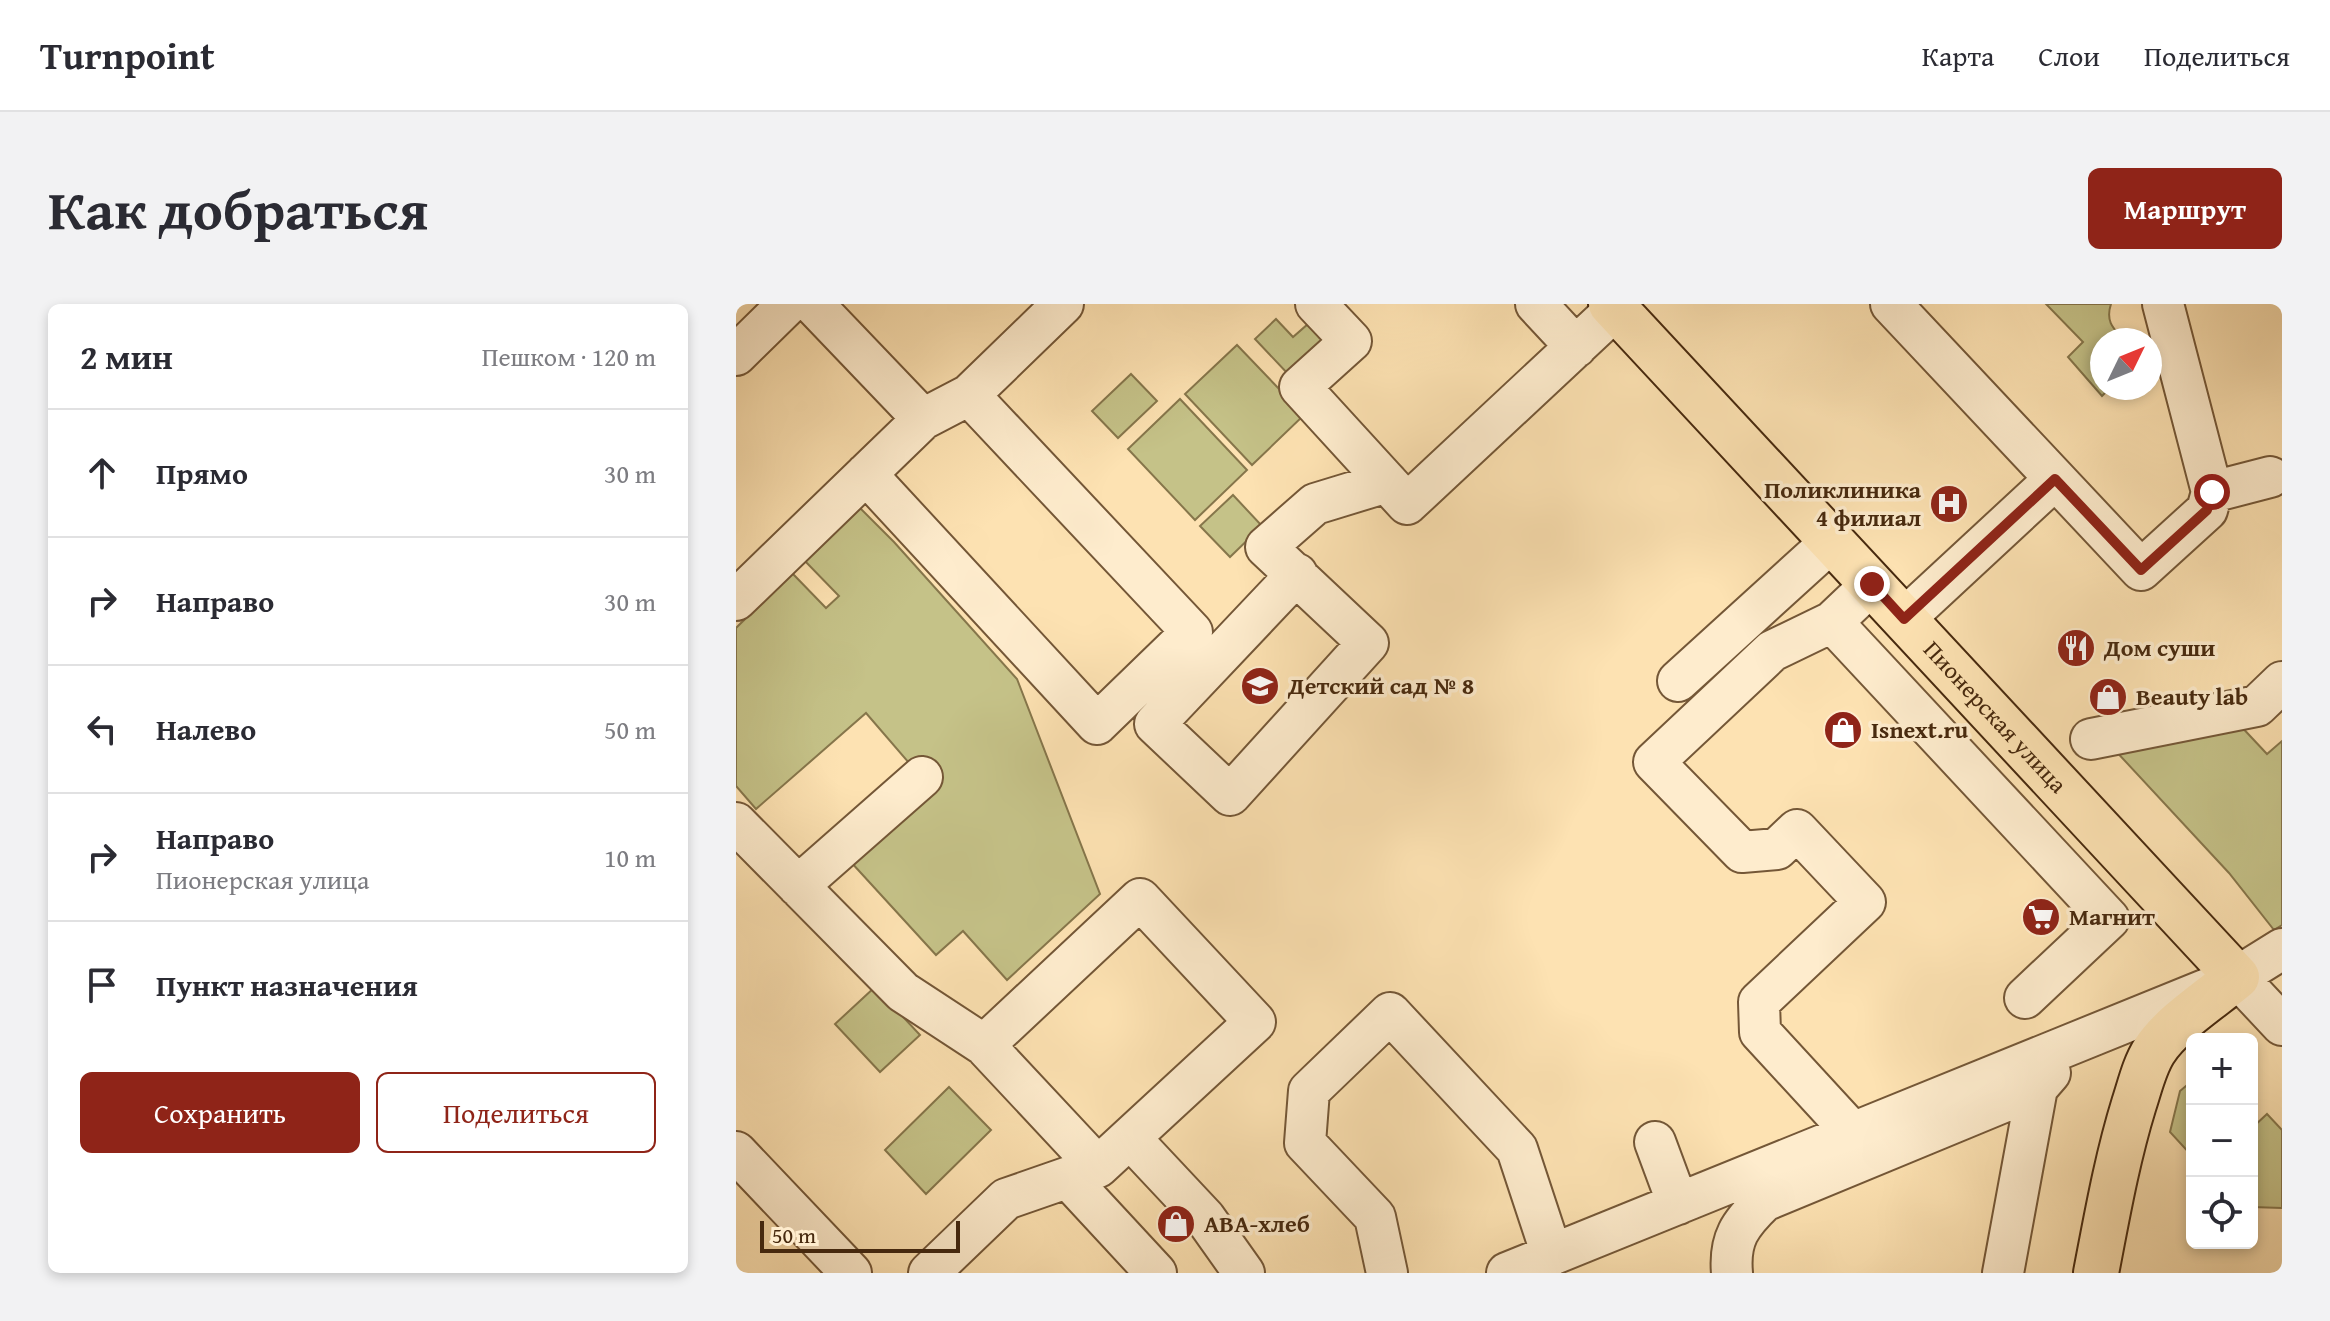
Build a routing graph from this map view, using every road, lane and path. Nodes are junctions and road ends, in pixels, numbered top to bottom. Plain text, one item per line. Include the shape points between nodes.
1 (788, 304) edge
2 (813, 304) edge
3 (1063, 304) edge
4 (1316, 304) edge
5 (1536, 304) edge
6 (1891, 304) edge
7 (2163, 304) edge
8 (1614, 307) edge
9 (1576, 347) junction
10 (736, 355) edge
11 (969, 395) junction
12 (923, 419) junction
13 (866, 474) junction
14 (2270, 477) dead end
15 (2055, 479) junction
16 (1387, 482) junction
17 (2212, 492) junction
18 (1832, 541) junction
19 (1297, 574) junction
20 (1872, 584) junction
21 (736, 600) edge
22 (1904, 619) junction
23 (1832, 622) junction
24 (1678, 681) dead end
25 (2282, 682) edge
26 (2091, 739) dead end
27 (922, 777) dead end
28 (736, 823) edge
29 (798, 886) junction
30 (2282, 949) edge
31 (2237, 977) junction
32 (2025, 998) dead end
33 (2282, 1025) edge
34 (2140, 1037) junction
35 (2074, 1043) junction
36 (984, 1045) junction
37 (2037, 1088) junction
38 (1853, 1133) junction
39 (1130, 1138) junction
40 (1655, 1142) dead end
41 (736, 1152) edge
42 (1083, 1173) junction
43 (1678, 1204) junction
44 (1552, 1255) junction
45 (851, 1273) edge
46 (929, 1273) edge
47 (1156, 1273) edge
48 (1244, 1273) edge
49 (1387, 1273) edge
50 (1507, 1273) edge
51 (1732, 1273) edge
52 (2003, 1273) edge
53 (2096, 1273) edge

1 - 10 street
2 - 12 street
3 - 11 street
4 - 16 street via 1351,341 1300,387
5 - 9 street
6 - 15 street
7 - 17 street
8 - 9 street
8 - 18 main road, Пионерская улица
9 - 16 street via 1407,504
11 - 12 street
11 - 13 street via 1192,632 1097,724
12 - 13 street
13 - 21 street
14 - 17 street
15 - 17 street via 2141,570 2207,510
15 - 22 street
16 - 19 street via 1315,504 1266,547
18 - 20 main road, Пионерская улица
18 - 24 street
19 - 19 street via 1368,643 1230,795 1155,724
20 - 22 main road, Пионерская улица
20 - 23 street
22 - 31 main road, Пионерская улица
23 - 32 street via 2109,919
23 - 38 street via 1772,651 1654,762 1742,852 1777,849 1797,830 1865,902 1759,1002 1760,1032
25 - 26 street via 2257,706
27 - 29 street
28 - 29 street
29 - 36 street via 903,992
30 - 31 street
31 - 33 street, Пионерская улица
31 - 34 main road via 2173,1030
34 - 35 street
34 - 53 main road via 2141,1082
35 - 37 street
35 - 38 street
36 - 39 street via 1140,899 1255,1022
36 - 42 street
37 - 51 street via 1764,1201 1743,1221 1730,1250
37 - 52 street
38 - 43 street
39 - 42 street
39 - 48 street via 1205,1218
40 - 43 street
41 - 45 street
42 - 46 street via 1006,1199
42 - 47 street
43 - 44 street
44 - 49 street via 1517,1149 1390,1013 1309,1091 1305,1143 1375,1217
44 - 50 street

